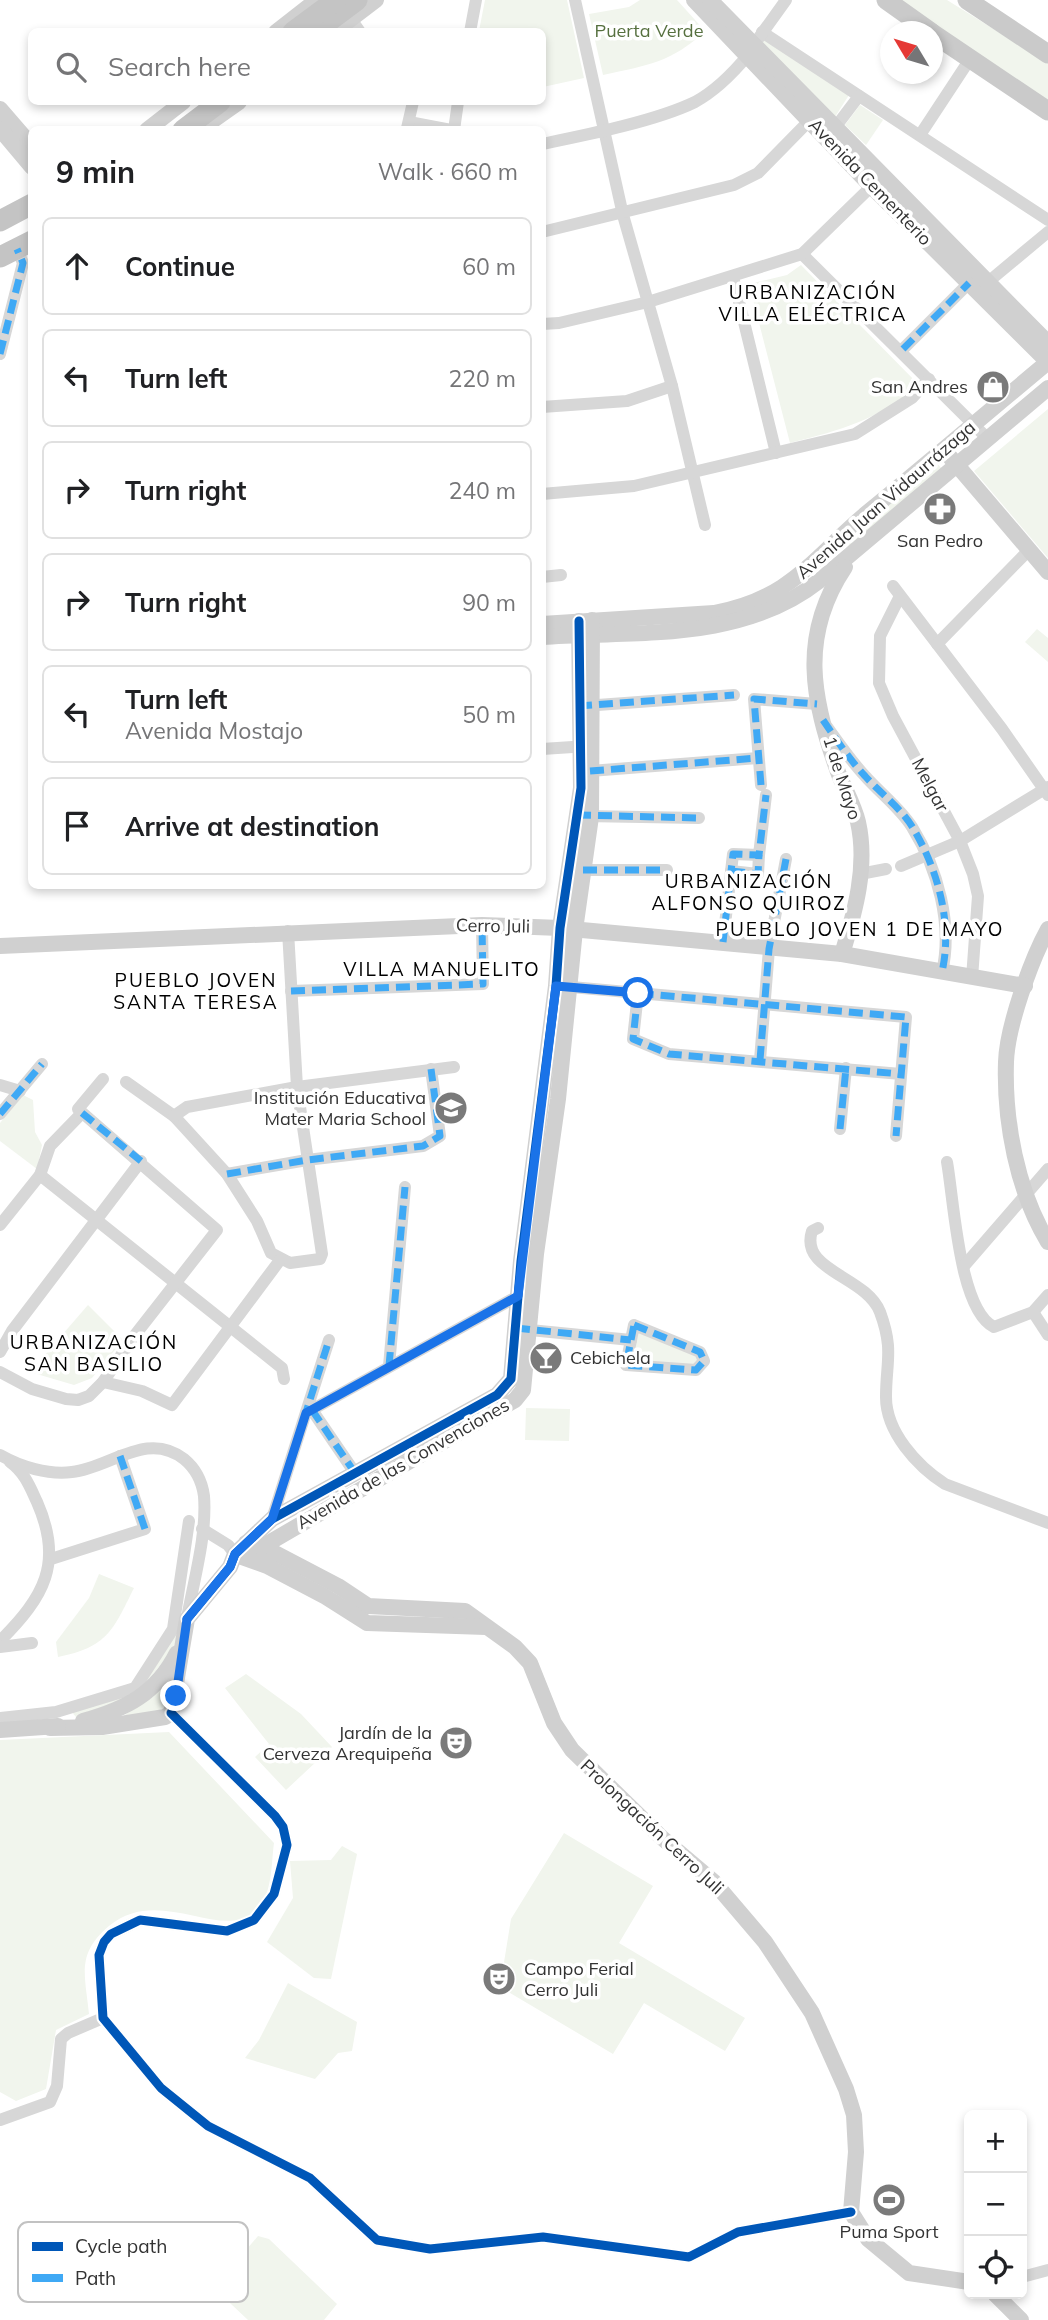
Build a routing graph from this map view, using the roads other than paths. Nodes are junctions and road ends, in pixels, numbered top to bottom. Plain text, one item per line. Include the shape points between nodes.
1 (317, 0) edge
2 (336, 0) edge
3 (376, 0) edge
4 (476, 0) edge
5 (575, 0) edge
6 (694, 0) edge
7 (710, 0) edge
8 (786, 0) edge
9 (886, 0) edge
10 (967, 0) edge
11 (356, 17) edge
12 (916, 21) edge
13 (281, 28) edge
14 (298, 28) edge
15 (326, 28) edge
16 (340, 28) edge
17 (471, 28) edge
18 (943, 40) edge
19 (755, 44) junction
20 (1048, 54) edge
21 (971, 59) junction
22 (859, 96) junction
23 (179, 105) edge
24 (195, 105) edge
25 (216, 105) edge
26 (235, 105) edge
27 (412, 105) edge
28 (457, 105) edge
29 (0, 109) edge
30 (1048, 111) edge
31 (809, 121) junction
32 (152, 126) edge
33 (169, 126) edge
34 (188, 126) edge
35 (206, 126) edge
36 (408, 126) edge
37 (454, 126) edge
38 (0, 129) edge
39 (605, 129) junction
40 (834, 129) junction
41 (920, 135) junction
42 (28, 141) edge
43 (546, 143) edge
44 (28, 162) edge
45 (876, 181) junction
46 (28, 206) edge
47 (623, 215) junction
48 (28, 220) edge
49 (1048, 220) edge
50 (0, 221) edge
51 (546, 231) edge
52 (1048, 232) edge
53 (0, 234) edge
54 (28, 234) edge
55 (12, 248) edge
56 (802, 254) junction
57 (733, 277) junction
58 (988, 282) junction
59 (969, 283) junction
60 (648, 302) junction
61 (546, 324) edge
62 (1048, 343) edge
63 (903, 349) dead end
64 (0, 354) edge
65 (1048, 362) edge
66 (929, 379) junction
67 (672, 386) junction
68 (1048, 388) edge
69 (546, 407) edge
70 (974, 424) junction
71 (988, 439) junction
72 (944, 450) junction
73 (776, 453) junction
74 (957, 465) junction
75 (693, 473) junction
76 (546, 494) edge
77 (705, 525) dead end
78 (1029, 550) junction
79 (855, 552) junction
80 (824, 554) junction
81 (1048, 572) edge
82 (561, 575) dead end
83 (546, 577) edge
84 (819, 581) junction
85 (893, 586) dead end
86 (802, 594) junction
87 (899, 598) junction
88 (824, 603) junction
89 (546, 624) edge
90 (586, 628) junction
91 (546, 636) edge
92 (937, 644) junction
93 (734, 695) dead end
94 (817, 704) junction
95 (584, 706) junction
96 (823, 720) junction
97 (584, 747) junction
98 (546, 749) edge
99 (758, 758) junction
100 (590, 771) junction
101 (1047, 790) edge
102 (584, 816) junction
103 (699, 818) dead end
104 (960, 841) junction
105 (759, 855) junction
106 (926, 856) junction
107 (786, 859) dead end
108 (901, 866) dead end
109 (886, 869) dead end
110 (583, 870) junction
111 (667, 870) dead end
112 (731, 871) junction
113 (860, 874) junction
114 (482, 925) junction
115 (568, 929) junction
116 (1048, 929) edge
117 (289, 931) junction
118 (723, 942) junction
119 (0, 946) edge
120 (769, 949) junction
121 (842, 954) junction
122 (942, 972) junction
123 (972, 978) junction
124 (563, 986) junction
125 (1025, 986) junction
126 (291, 991) junction
127 (638, 993) junction
128 (765, 1004) junction
129 (760, 1060) junction
130 (42, 1064) dead end
131 (454, 1066) dead end
132 (846, 1068) junction
133 (431, 1069) junction
134 (901, 1074) junction
135 (103, 1079) dead end
136 (126, 1082) dead end
137 (0, 1085) edge
138 (297, 1087) junction
139 (20, 1091) junction
140 (82, 1113) junction
141 (0, 1114) edge
142 (174, 1116) junction
143 (840, 1129) dead end
144 (896, 1136) dead end
145 (307, 1160) junction
146 (141, 1161) junction
147 (947, 1162) dead end
148 (1048, 1169) edge
149 (540, 1173) junction
150 (227, 1174) junction
151 (40, 1175) junction
152 (405, 1187) dead end
153 (1026, 1194) junction
154 (95, 1218) junction
155 (0, 1225) edge
156 (818, 1228) dead end
157 (1048, 1242) edge
158 (280, 1260) junction
159 (964, 1266) junction
160 (177, 1281) junction
161 (518, 1296) junction
162 (1048, 1296) edge
163 (1033, 1312) junction
164 (0, 1323) edge
165 (231, 1328) junction
166 (522, 1329) junction
167 (12, 1331) junction
168 (1048, 1335) edge
169 (329, 1340) dead end
170 (631, 1340) junction
171 (0, 1352) edge
172 (389, 1366) junction
173 (0, 1372) edge
174 (284, 1379) dead end
175 (103, 1382) junction
176 (309, 1412) junction
177 (120, 1455) junction
178 (2, 1460) edge
179 (355, 1474) junction
180 (272, 1519) junction
181 (189, 1521) dead end
182 (1048, 1522) edge
183 (202, 1529) junction
184 (241, 1553) junction
185 (51, 1559) junction
186 (187, 1619) junction
187 (0, 1640) edge
188 (32, 1643) dead end
189 (181, 1644) junction
190 (0, 1647) edge
191 (171, 1713) junction
192 (0, 1718) edge
193 (50, 1728) junction
194 (0, 1730) edge
195 (103, 2018) junction
196 (0, 2120) edge
197 (851, 2212) junction
198 (1048, 2270) edge
199 (1027, 2276) edge
200 (964, 2281) edge
201 (1000, 2299) edge
202 (1021, 2320) edge

1 - 13 street
2 - 14 highway
3 - 11 street
4 - 17 street
5 - 39 street
6 - 19 street, Avenida Cementerio
7 - 19 street, Avenida Cementerio
8 - 19 street
9 - 12 main road
10 - 20 main road
11 - 15 highway
11 - 16 street
18 - 21 main road
19 - 22 street
19 - 31 street, Avenida Cementerio
19 - 39 street via 733,72 697,101
19 - 40 street, Avenida Cementerio
21 - 30 main road
21 - 41 street
22 - 40 street
22 - 41 street
23 - 32 street
24 - 33 highway
25 - 34 highway
26 - 35 street
27 - 36 street
28 - 37 street
29 - 42 street
31 - 45 street, Avenida Cementerio
31 - 47 street via 758,173 734,185
38 - 44 street
39 - 43 street
39 - 47 street
40 - 45 street, Avenida Cementerio
41 - 49 street
45 - 56 street
45 - 58 street, Avenida Cementerio
45 - 59 street, Avenida Cementerio
46 - 50 highway
47 - 51 street
47 - 60 street
48 - 53 highway
52 - 58 street
54 - 55 highway
55 - 64 street via 23,262
56 - 57 street
56 - 66 street
57 - 60 street
57 - 73 street
58 - 62 street, Avenida Cementerio
59 - 63 street
59 - 65 street, Avenida Cementerio
60 - 61 street
60 - 67 street
65 - 70 street, Avenida Juan Vidaurrázaga
66 - 70 street
66 - 73 street via 912,398 855,434
67 - 69 street via 626,401
67 - 75 street
68 - 71 street, Avenida Juan Vidaurrázaga
70 - 71 street
70 - 72 street, Avenida Juan Vidaurrázaga
71 - 74 street, Avenida Juan Vidaurrázaga
72 - 74 street
72 - 80 street, Avenida Juan Vidaurrázaga
73 - 75 street
74 - 78 street
74 - 79 street, Avenida Juan Vidaurrázaga
75 - 76 street via 635,486
75 - 77 street
78 - 81 street
78 - 92 street
79 - 84 street, Avenida Juan Vidaurrázaga
79 - 88 street, 1 de Mayo
80 - 84 street, 1 de Mayo
80 - 90 street, Avenida Juan Vidaurrázaga via 783,589 736,609
82 - 83 street
84 - 86 street, Avenida Juan Vidaurrázaga
84 - 88 street, 1 de Mayo
85 - 87 street
86 - 88 street via 814,592
86 - 90 street, Avenida Juan Vidaurrázaga via 766,613 719,626
87 - 92 street
87 - 104 street, Melgar via 880,636 879,683
88 - 94 street, 1 de Mayo via 815,653
89 - 90 street, Avenida Juan Vidaurrázaga
90 - 91 street, Avenida Juan Vidaurrázaga
90 - 95 street, Avenida de las Convenciones
92 - 101 street
93 - 95 street
94 - 96 street, 1 de Mayo
94 - 99 street via 754,699
95 - 97 street, Avenida de las Convenciones
96 - 106 street via 865,776 912,827
96 - 113 street, 1 de Mayo via 858,822
97 - 98 street
97 - 100 street, Avenida de las Convenciones
97 - 102 street, Avenida de las Convenciones via 580,788
99 - 100 street
99 - 105 street via 763,790
100 - 102 street, Avenida de las Convenciones
101 - 104 street
102 - 103 street
102 - 110 street, Avenida de las Convenciones
102 - 115 street, Avenida de las Convenciones
104 - 106 street
104 - 123 street, Melgar via 978,896
105 - 112 street via 733,853
105 - 112 street via 758,874
106 - 108 street
106 - 122 street via 947,925
107 - 120 street
109 - 113 street
110 - 111 street
110 - 115 street, Avenida de las Convenciones
112 - 118 street
113 - 121 street, 1 de Mayo via 855,913
114 - 115 street, Cerro Juli
114 - 117 street, Cerro Juli
114 - 126 street via 483,984
115 - 118 street, Cerro Juli
115 - 124 street, Avenida de las Convenciones
116 - 125 street
117 - 119 street, Cerro Juli
117 - 126 street
118 - 120 street, Cerro Juli
120 - 121 street, Cerro Juli
120 - 128 street
121 - 122 street, Cerro Juli
122 - 123 street, Cerro Juli
123 - 125 street, Cerro Juli
124 - 127 street
124 - 149 street, Avenida de las Convenciones
125 - 153 street via 1005,1060 1009,1110
126 - 138 street
127 - 128 street
127 - 129 street via 633,1039 669,1054
128 - 129 street
128 - 134 street via 906,1017
129 - 132 street
130 - 139 street
131 - 133 street
132 - 134 street
132 - 143 street
133 - 138 street
133 - 145 street via 440,1136 423,1146
134 - 144 street
135 - 140 street via 78,1107
136 - 142 street
137 - 139 street
138 - 142 street via 187,1108
138 - 145 street
139 - 141 street
140 - 146 street
140 - 151 street via 50,1146
142 - 150 street
145 - 150 street
145 - 158 street via 322,1254 320,1259
146 - 154 street
146 - 160 street via 217,1230
147 - 159 street
148 - 153 street
149 - 161 street, Avenida de las Convenciones
149 - 166 street, Avenida de las Convenciones
150 - 158 street via 257,1222 267,1249
151 - 154 street
151 - 155 street
152 - 172 street
153 - 157 street
153 - 159 street
154 - 160 street
154 - 167 street
156 - 182 street via 812,1231 811,1241 821,1264 866,1290 877,1305 889,1348 886,1399 891,1424 901,1441 945,1484
158 - 165 street
159 - 163 street via 973,1305 989,1325 1002,1325
160 - 165 street
160 - 175 street
161 - 166 street, Avenida de las Convenciones
161 - 172 street
162 - 163 street
163 - 168 street
164 - 167 street
165 - 174 street via 282,1368
165 - 175 street via 172,1405 142,1391
166 - 170 street
166 - 179 street, Avenida de las Convenciones via 512,1379 503,1391
166 - 184 street, Avenida de las Convenciones via 525,1384 515,1400
167 - 171 street
169 - 176 street
170 - 170 street via 626,1365 696,1370 704,1361 700,1352 634,1325
172 - 176 street
173 - 175 street via 32,1389 78,1400
176 - 179 street
176 - 180 street
177 - 178 street via 86,1469 60,1472 42,1472
177 - 183 street via 154,1448 188,1462 204,1494
177 - 185 street via 145,1529
178 - 185 street via 26,1478 48,1528
179 - 180 street, Avenida de las Convenciones
180 - 184 street, Avenida de las Convenciones
181 - 192 street via 173,1629 135,1688 56,1712
183 - 184 street, Prolongación Cerro Juli
183 - 186 street
184 - 186 street, Avenida de las Convenciones
184 - 197 street, Prolongación Cerro Juli via 338,1586 368,1606 465,1611 530,1663 554,1723 572,1751 713,1881 765,1942 812,2013 854,2115
185 - 187 street via 30,1611
186 - 189 street
188 - 190 street
189 - 191 street
189 - 193 street via 155,1687 139,1699 106,1715
191 - 193 street via 102,1727
191 - 195 street via 275,1816 287,1844 274,1894 247,1923 227,1931 140,1920 111,1934 99,1955
193 - 194 street
195 - 196 street via 61,2039 57,2086 50,2102
195 - 197 street via 172,2098 219,2132 310,2178 377,2240 430,2249 543,2236 689,2257 738,2232
197 - 200 street via 867,2239 909,2273
198 - 199 street
201 - 202 street

